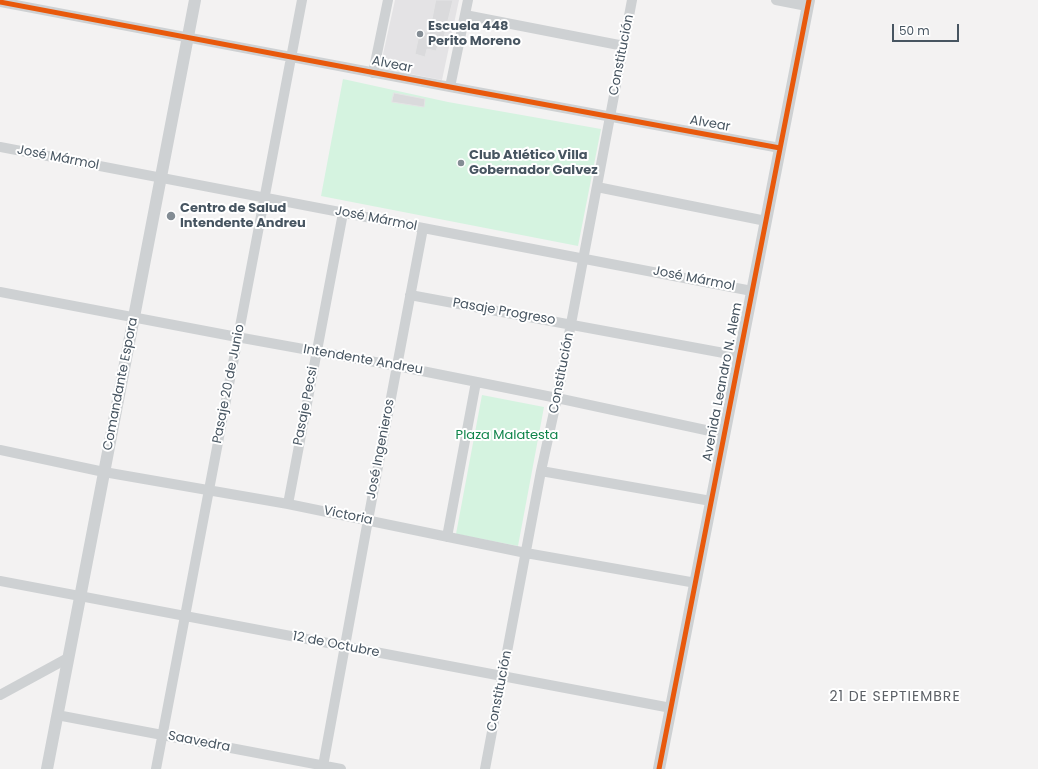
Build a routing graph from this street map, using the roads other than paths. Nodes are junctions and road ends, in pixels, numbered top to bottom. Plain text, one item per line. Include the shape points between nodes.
1 (195, 0) edge
2 (302, 0) edge
3 (388, 0) edge
4 (468, 0) edge
5 (632, 0) edge
6 (776, 0) edge
7 (0, 2) edge
8 (808, 3) edge
9 (465, 15) junction
10 (188, 37) junction
11 (624, 46) junction
12 (291, 57) junction
13 (373, 73) junction
14 (450, 88) junction
15 (610, 117) junction
16 (0, 147) edge
17 (780, 148) junction
18 (161, 178) junction
19 (597, 187) junction
20 (264, 197) junction
21 (343, 213) junction
22 (766, 221) junction
23 (423, 228) junction
24 (584, 258) junction
25 (752, 290) junction
26 (0, 292) edge
27 (410, 295) junction
28 (134, 317) junction
29 (571, 325) junction
30 (237, 337) junction
31 (317, 352) junction
32 (740, 356) junction
33 (397, 366) junction
34 (476, 382) junction
35 (557, 398) junction
36 (724, 434) junction
37 (0, 450) edge
38 (542, 471) junction
39 (104, 472) junction
40 (209, 490) junction
41 (711, 501) junction
42 (288, 504) junction
43 (368, 520) junction
44 (447, 537) junction
45 (526, 553) junction
46 (0, 581) edge
47 (696, 583) junction
48 (80, 596) junction
49 (185, 616) junction
50 (345, 646) junction
51 (68, 658) junction
52 (503, 676) junction
53 (0, 695) edge
54 (671, 708) junction
55 (57, 715) junction
56 (162, 735) junction
57 (323, 766) junction
58 (47, 769) edge
59 (156, 769) edge
60 (341, 769) edge
61 (485, 769) edge
62 (660, 769) edge

1 - 10 street, Comandante Espora
2 - 12 street, Pasaje 20 de Junio
3 - 13 street
4 - 9 street
5 - 11 street, Constitución
6 - 8 street
7 - 10 street, Alvear
8 - 17 street, Avenida Leandro N. Alem
9 - 11 street
9 - 14 street
10 - 12 street, Alvear
10 - 18 street, Comandante Espora
11 - 15 street, Constitución
12 - 13 street, Alvear
12 - 20 street, Pasaje 20 de Junio
13 - 14 street, Alvear
14 - 15 street, Alvear
15 - 17 street, Alvear
15 - 19 street, Constitución
16 - 18 street, José Mármol
17 - 22 street, Avenida Leandro N. Alem
18 - 20 street, José Mármol
18 - 28 street, Comandante Espora
19 - 22 street
19 - 24 street, Constitución
20 - 21 street, José Mármol
20 - 30 street, Pasaje 20 de Junio
21 - 23 street, José Mármol
21 - 31 street, Pasaje Pecsi
22 - 25 street, Avenida Leandro N. Alem
23 - 24 street, José Mármol
23 - 27 street, José Ingenieros
24 - 25 street, José Mármol
24 - 29 street, Constitución
25 - 32 street, Avenida Leandro N. Alem
26 - 28 street, Intendente Andreu
27 - 29 street, Pasaje Progreso
27 - 33 street, José Ingenieros
28 - 30 street, Intendente Andreu
28 - 39 street, Comandante Espora
29 - 32 street, Pasaje Progreso
29 - 35 street, Constitución
30 - 31 street, Intendente Andreu
30 - 40 street, Pasaje 20 de Junio
31 - 33 street, Intendente Andreu
31 - 42 street, Pasaje Pecsi
32 - 36 street, Avenida Leandro N. Alem
33 - 34 street, Intendente Andreu
33 - 43 street, José Ingenieros
34 - 35 street, Intendente Andreu
34 - 44 street
35 - 36 street, Intendente Andreu
35 - 38 street, Constitución
36 - 41 street, Avenida Leandro N. Alem
37 - 39 street, Victoria
38 - 41 street
38 - 45 street, Constitución
39 - 40 street, Victoria
39 - 48 street, Comandante Espora
40 - 42 street, Victoria
40 - 49 street, Pasaje 20 de Junio
41 - 47 street, Avenida Leandro N. Alem
42 - 43 street, Victoria
43 - 44 street, Victoria
43 - 50 street, José Ingenieros
44 - 45 street, Victoria
45 - 47 street, Victoria
45 - 52 street, Constitución
46 - 48 street, 12 de Octubre
47 - 54 street, Avenida Leandro N. Alem
48 - 49 street, 12 de Octubre
48 - 51 street, Comandante Espora
49 - 50 street, 12 de Octubre
49 - 56 street, Pasaje 20 de Junio
50 - 52 street, 12 de Octubre
50 - 57 street, José Ingenieros
51 - 53 street
51 - 55 street, Comandante Espora
52 - 54 street, 12 de Octubre
52 - 61 street, Constitución
54 - 62 street, Avenida Leandro N. Alem
55 - 56 street, Saavedra
55 - 58 street, Comandante Espora
56 - 57 street, Saavedra
56 - 59 street, Pasaje 20 de Junio
57 - 60 street, Saavedra

